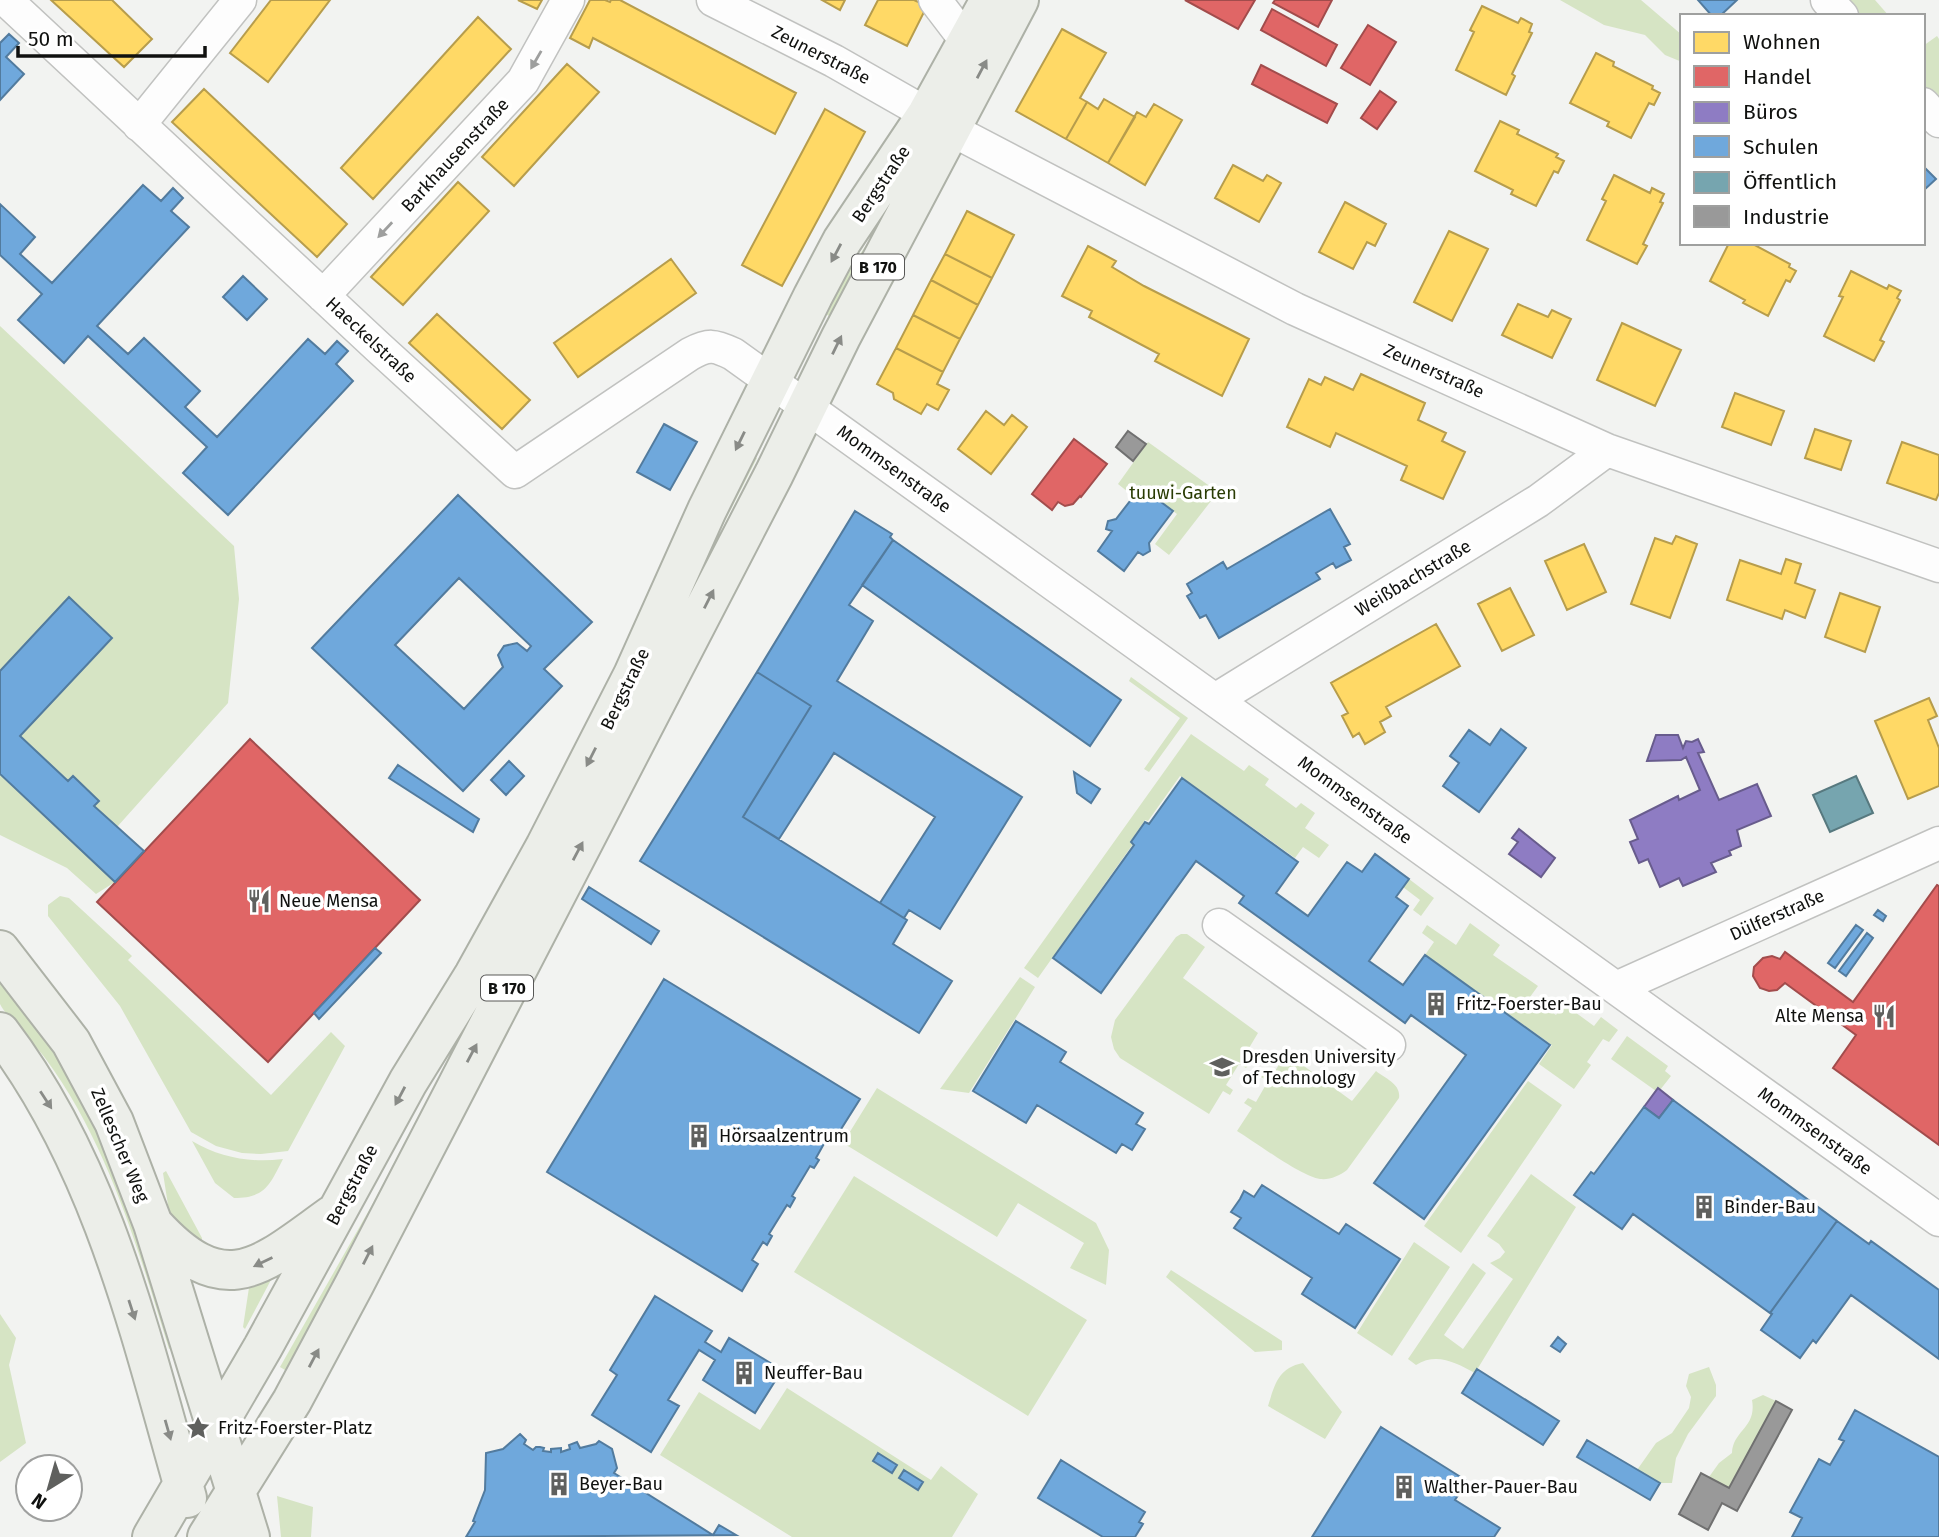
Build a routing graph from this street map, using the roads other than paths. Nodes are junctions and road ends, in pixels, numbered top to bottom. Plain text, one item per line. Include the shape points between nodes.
1 (6, 0) edge
2 (240, 0) edge
3 (568, 0) edge
4 (713, 0) edge
5 (935, 0) edge
6 (990, 0) edge
7 (1019, 0) edge
8 (1827, 0) edge
9 (1840, 14) edge
10 (967, 42) junction
11 (1925, 106) edge
12 (939, 121) junction
13 (1939, 121) edge
14 (139, 125) junction
15 (323, 296) junction
16 (770, 379) junction
17 (807, 407) junction
18 (1606, 450) junction
19 (1939, 566) edge
20 (1215, 700) junction
21 (1939, 843) edge
22 (1219, 925) dead end
23 (0, 950) edge
24 (1616, 988) junction
25 (0, 1031) edge
26 (1389, 1045) dead end
27 (339, 1209) junction
28 (1939, 1220) edge
29 (153, 1224) junction
30 (217, 1426) junction
31 (183, 1483) junction
32 (236, 1492) junction
33 (152, 1537) edge
34 (198, 1537) edge
35 (207, 1537) edge
36 (250, 1537) edge

1 - 14 street, Haeckelstraße
2 - 14 street
3 -> 15 street, Barkhausenstraße via 523,81
4 - 12 street, Zeunerstraße
5 - 10 street
6 - 10 main road, Bergstraße / B 170
12 -> 7 main road, B 170
8 - 9 street
10 - 12 main road, Bergstraße / B 170
11 - 13 street
12 -> 16 main road, Bergstraße / B 170 via 842,241
17 -> 12 main road, B 170
12 - 18 street, Zeunerstraße via 1295,309
14 - 15 street, Haeckelstraße
15 - 16 street, Haeckelstraße via 515,472 703,347 717,346
16 - 17 street, Mommsenstraße
16 -> 27 main road, Bergstraße / B 170 via 633,675 545,847
17 - 20 street, Mommsenstraße
32 -> 17 main road, B 170 via 292,1401 354,1284
18 - 19 street, Zeunerstraße
18 - 20 street, Weißbachstraße via 1538,501
20 - 24 street, Mommsenstraße
21 - 24 street, Dülferstraße
22 - 26 street
23 - 29 main road, Zellescher Weg via 58,1024 94,1082
24 - 28 street, Mommsenstraße
25 -> 31 main road via 52,1108 100,1211
27 -> 29 main road via 262,1264 243,1270 187,1257
27 - 30 main road, Bergstraße / B 170
29 - 30 main road, Zellescher Weg
30 - 31 main road, B 170
30 - 32 main road
31 - 33 main road, B 170
31 - 34 main road
32 - 35 main road, B 170
32 - 36 main road

